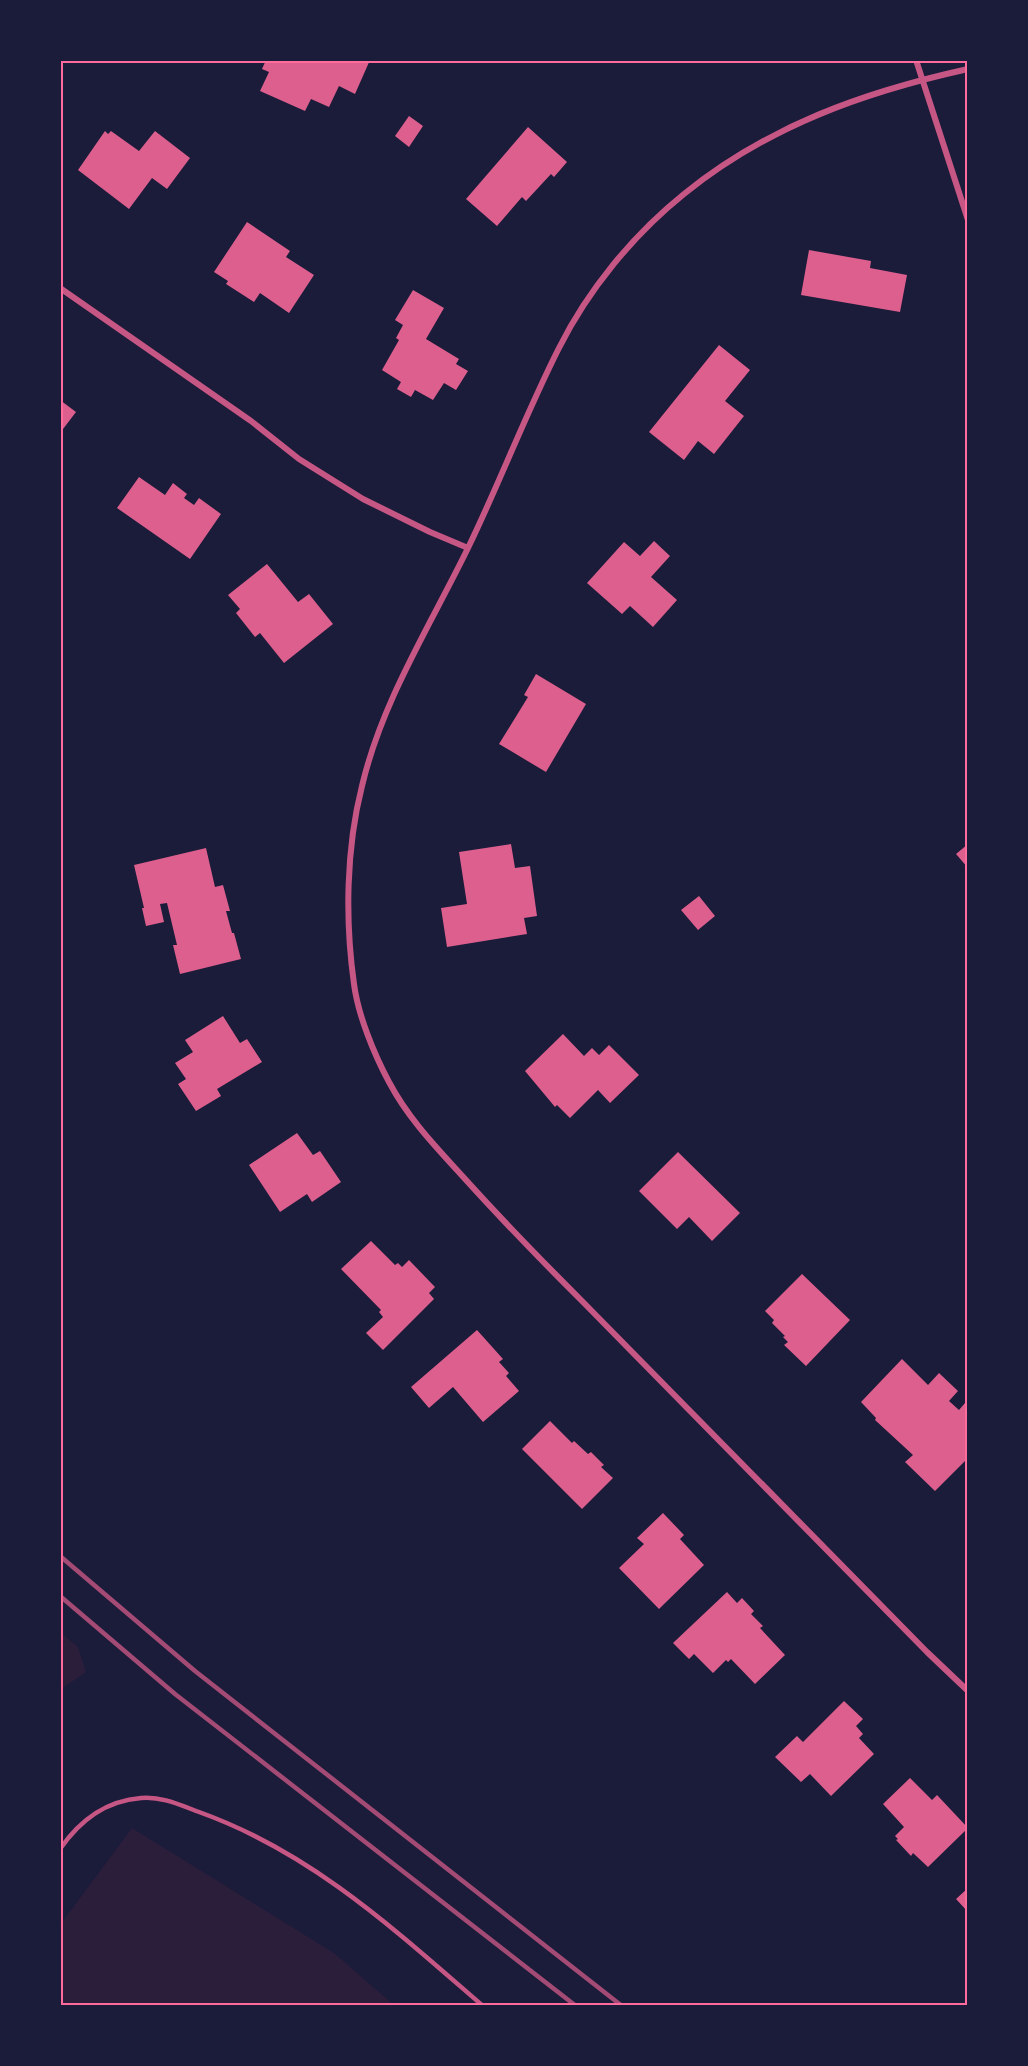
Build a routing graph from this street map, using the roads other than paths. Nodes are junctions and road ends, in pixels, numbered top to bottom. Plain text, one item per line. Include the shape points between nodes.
1 (916, 60) edge
2 (968, 69) edge
3 (921, 79) junction
4 (968, 220) edge
5 (60, 288) edge
6 (468, 548) junction
7 (968, 1691) edge
8 (60, 1849) edge
9 (483, 2006) edge

1 - 3 street
2 - 3 street
3 - 4 street
3 - 6 street via 826,110 752,147 683,195 635,240 595,289 561,344
5 - 6 street via 252,421 299,459 363,499
6 - 7 street via 383,720 362,786 352,843 348,915 354,987 363,1020 389,1081 418,1128 518,1237
8 - 9 lane via 89,1816 115,1802 166,1800 221,1820 294,1856 380,1916

